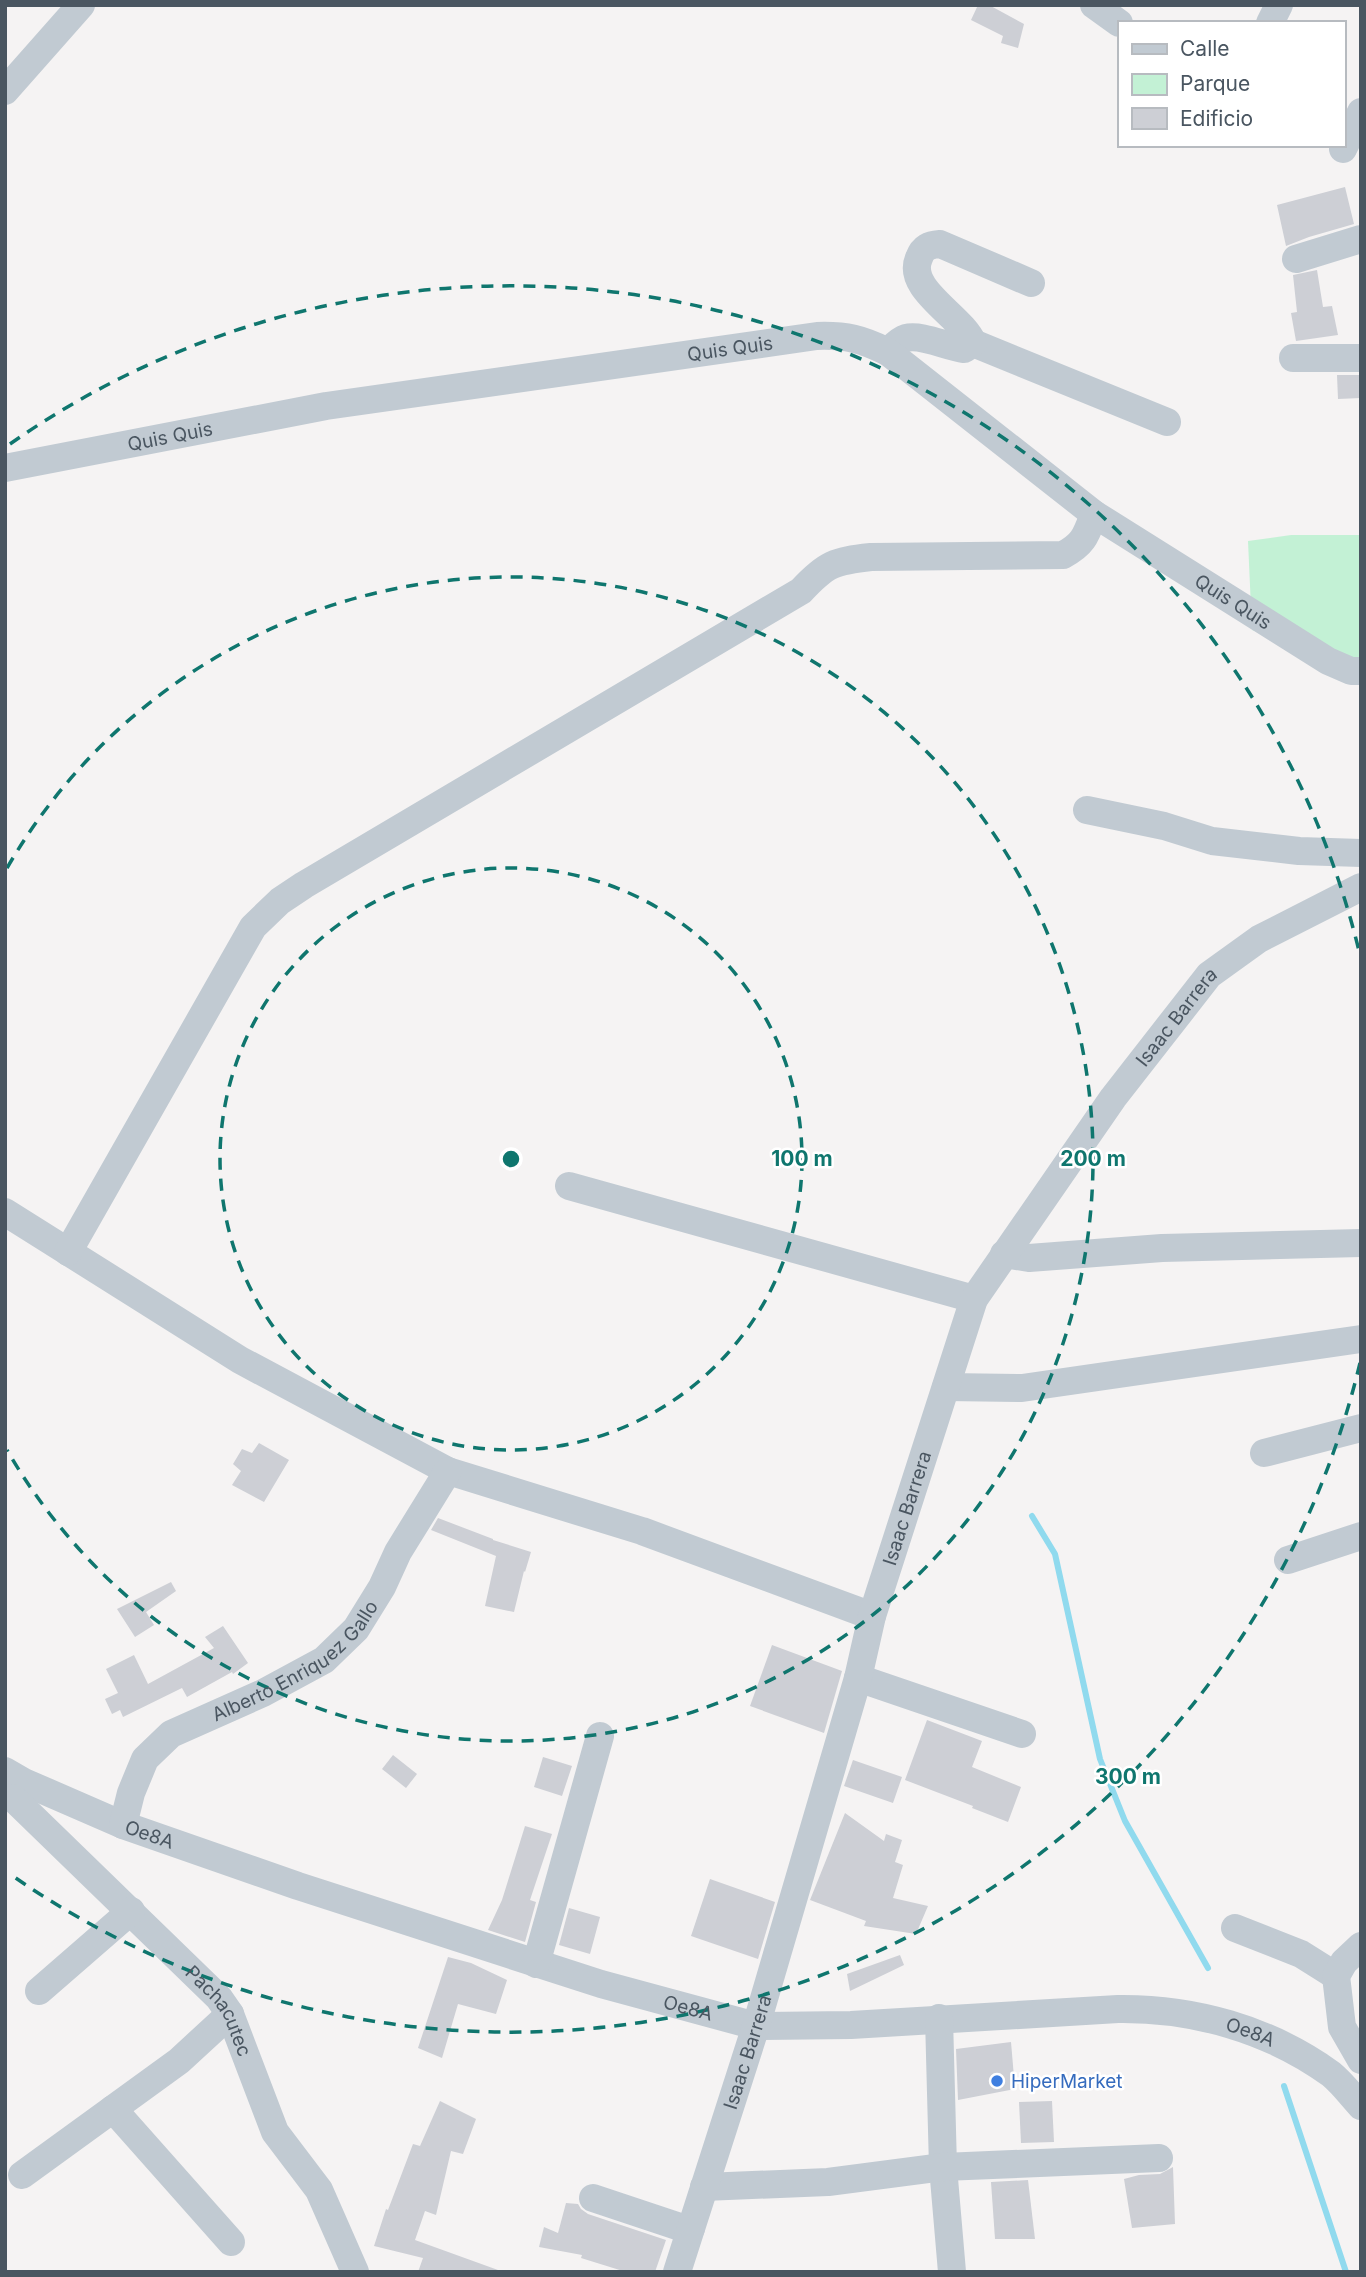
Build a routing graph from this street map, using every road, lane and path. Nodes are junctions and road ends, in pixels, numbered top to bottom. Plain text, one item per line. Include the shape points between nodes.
1 (81, 5) edge
2 (1094, 5) edge
3 (1279, 5) edge
4 (1271, 21) edge
5 (1118, 22) edge
6 (5, 90) edge
7 (1361, 112) edge
8 (1345, 145) edge
9 (1361, 239) edge
10 (1296, 259) dead end
11 (1031, 284) dead end
12 (972, 342) junction
13 (888, 352) junction
14 (1293, 358) dead end
15 (1361, 358) edge
16 (1167, 422) dead end
17 (5, 468) edge
18 (1094, 514) junction
19 (1361, 671) edge
20 (1087, 810) dead end
21 (1361, 853) edge
22 (1361, 887) edge
23 (569, 1186) dead end
24 (5, 1212) edge
25 (1361, 1243) edge
26 (68, 1252) junction
27 (1004, 1254) junction
28 (974, 1299) junction
29 (1361, 1339) edge
30 (946, 1387) junction
31 (1361, 1428) edge
32 (1264, 1453) dead end
33 (448, 1471) junction
34 (1361, 1536) edge
35 (1288, 1560) dead end
36 (872, 1616) junction
37 (858, 1678) junction
38 (1021, 1734) dead end
39 (600, 1736) dead end
40 (12, 1787) edge
41 (123, 1825) junction
42 (131, 1912) junction
43 (1235, 1928) dead end
44 (1361, 1946) edge
45 (536, 1964) junction
46 (1336, 1976) junction
47 (39, 1991) dead end
48 (230, 2014) junction
49 (939, 2018) junction
50 (755, 2026) junction
51 (1361, 2060) edge
52 (1361, 2106) edge
53 (113, 2109) junction
54 (1159, 2158) dead end
55 (943, 2167) junction
56 (22, 2175) dead end
57 (704, 2187) junction
58 (593, 2198) dead end
59 (691, 2228) junction
60 (231, 2242) dead end
61 (355, 2272) edge
62 (677, 2272) edge
63 (952, 2272) edge

1 - 6 street
2 - 5 street
3 - 4 street
7 - 8 street
9 - 10 street
11 - 12 street via 940,244 922,250 915,266 925,290
12 - 13 street via 964,349 907,337
12 - 16 street
13 - 17 street, Quis Quis via 840,335 817,336 326,406
13 - 18 street, Quis Quis
14 - 15 street
18 - 19 street, Quis Quis via 1328,661
18 - 26 street via 1083,541 1063,555 871,557 828,565 800,591 279,901 253,927
20 - 21 street via 1212,841
22 - 27 street, Isaac Barrera via 1259,939 1209,975 1113,1098
23 - 28 street
24 - 26 street
25 - 27 street via 1162,1248 1028,1258
26 - 33 street via 240,1360
27 - 28 street, Isaac Barrera
28 - 30 street, Isaac Barrera
29 - 30 street via 1021,1388
30 - 36 street, Isaac Barrera
31 - 32 street
33 - 36 street via 642,1531
33 - 41 street, Alberto Enriquez Gallo via 356,1629 324,1660 171,1734 145,1759
34 - 35 street
36 - 37 street, Isaac Barrera
37 - 38 street
37 - 50 street, Isaac Barrera
39 - 45 street
40 - 41 street, Oe8A
40 - 42 street, Pachacutec
41 - 45 street, Oe8A
42 - 47 street
42 - 48 street, Pachacutec via 207,1985
43 - 46 street via 1301,1954
44 - 46 street
45 - 50 street, Oe8A
46 - 51 street via 1342,2027
48 - 53 street via 179,2061
48 - 61 street, Pachacutec via 275,2132 319,2190
49 - 50 street, Oe8A via 838,2026
49 - 52 street, Oe8A via 1148,2008 1180,2012 1281,2045 1333,2076
49 - 55 street
50 - 57 street, Isaac Barrera
53 - 56 street
53 - 60 street
54 - 55 street
55 - 57 street via 828,2182
55 - 63 street
57 - 59 street, Isaac Barrera
58 - 59 street
59 - 62 street, Isaac Barrera

